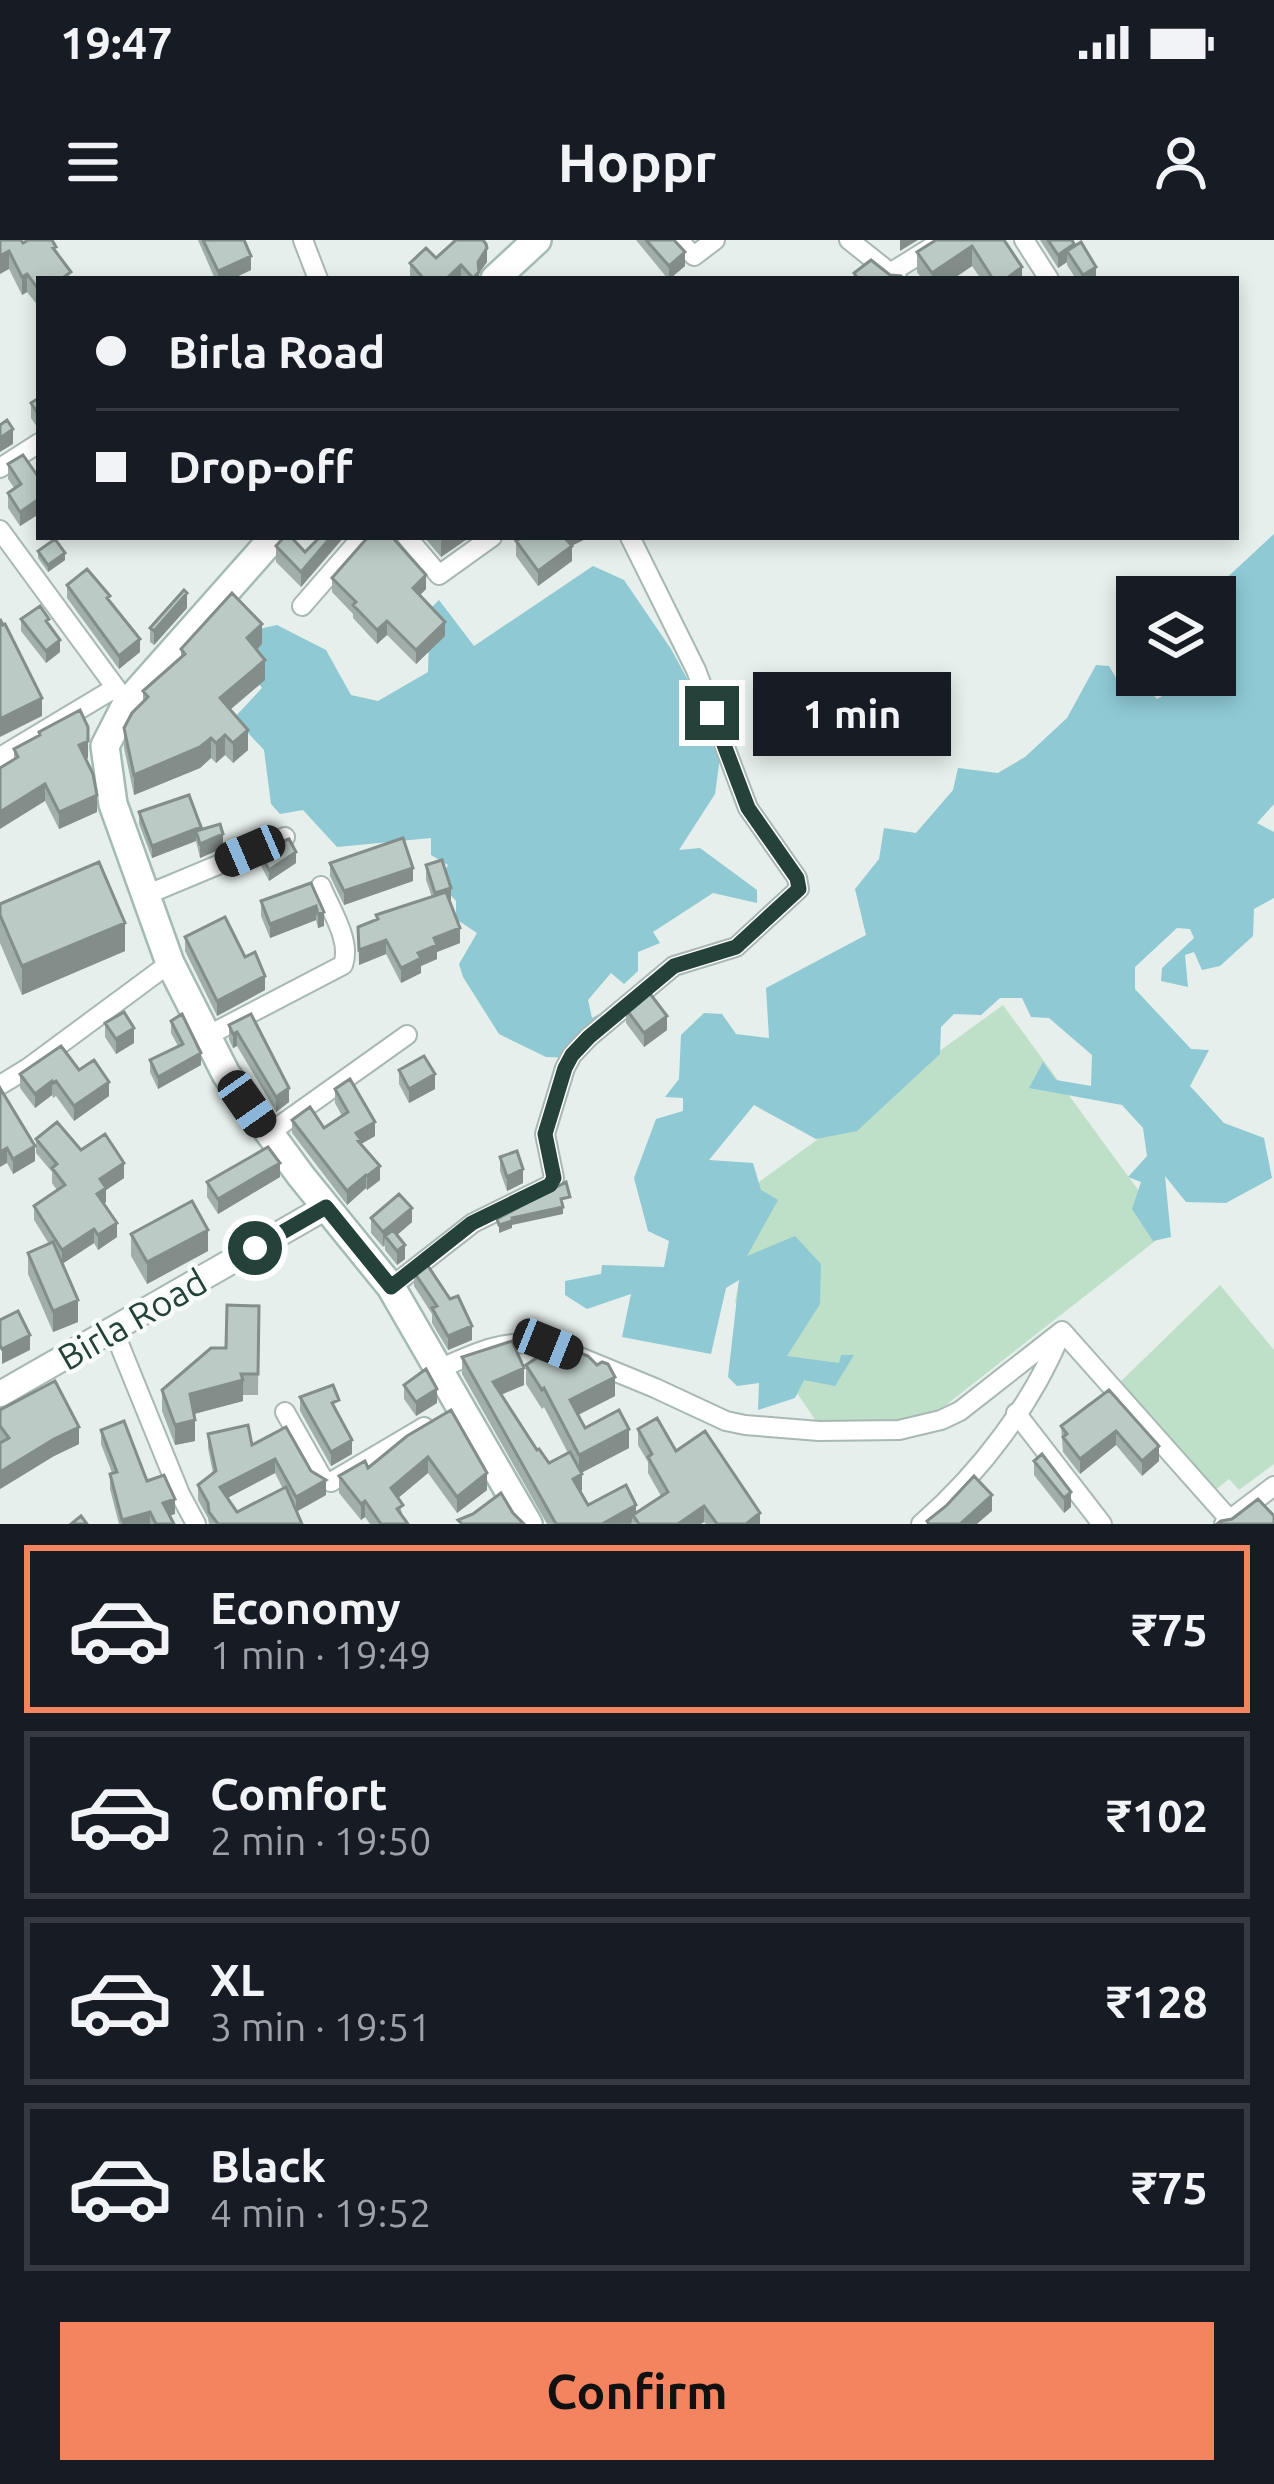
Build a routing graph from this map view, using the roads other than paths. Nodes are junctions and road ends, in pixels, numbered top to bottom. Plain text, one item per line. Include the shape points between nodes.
1 (303, 240) edge
2 (537, 240) edge
3 (678, 240) edge
4 (715, 240) edge
5 (849, 240) edge
6 (944, 240) edge
7 (1024, 240) edge
8 (317, 276) edge
9 (498, 276) edge
10 (894, 276) edge
11 (1047, 276) edge
12 (36, 445) edge
13 (0, 468) edge
14 (0, 530) edge
15 (271, 540) edge
16 (359, 540) edge
17 (488, 540) edge
18 (631, 540) edge
19 (417, 541) edge
20 (18, 556) junction
21 (0, 568) edge
22 (302, 606) dead end
23 (121, 695) junction
24 (0, 757) edge
25 (285, 837) edge
26 (321, 886) dead end
27 (146, 895) junction
28 (170, 963) junction
29 (406, 1035) dead end
30 (207, 1036) junction
31 (0, 1084) edge
32 (268, 1134) junction
33 (326, 1207) junction
34 (391, 1287) junction
35 (1063, 1327) junction
36 (113, 1329) junction
37 (437, 1370) junction
38 (0, 1394) edge
39 (459, 1406) junction
40 (285, 1412) dead end
41 (1016, 1413) junction
42 (1274, 1486) edge
43 (1227, 1522) edge
44 (196, 1524) edge
45 (529, 1524) edge
46 (921, 1524) edge
47 (1102, 1524) edge

1 - 8 street
2 - 9 main road
3 - 4 street via 694,256
5 - 10 street
6 - 10 street
7 - 11 street
12 - 13 street
14 - 20 street
15 - 23 main road
16 - 22 street
17 - 19 street via 441,575
18 - 34 street via 696,670 748,808 799,889 741,944 674,966 589,1037 565,1068 545,1134 550,1185 472,1223
20 - 21 street
20 - 23 street
23 - 24 street
23 - 27 main road via 105,746 113,804
25 - 27 street
26 - 30 street via 345,944 344,965
27 - 28 main road
28 - 30 main road
28 - 31 street
29 - 32 street
30 - 32 main road
32 - 33 main road
33 - 34 main road
33 - 36 street, Birla Road
34 - 37 main road
35 - 37 street via 960,1411 899,1430 726,1421 548,1344 493,1346
35 - 41 street
35 - 43 street
36 - 38 street, Birla Road
36 - 44 street
37 - 39 main road
39 - 40 street via 331,1482
39 - 45 main road via 502,1496
41 - 46 street
41 - 47 street
42 - 43 street

